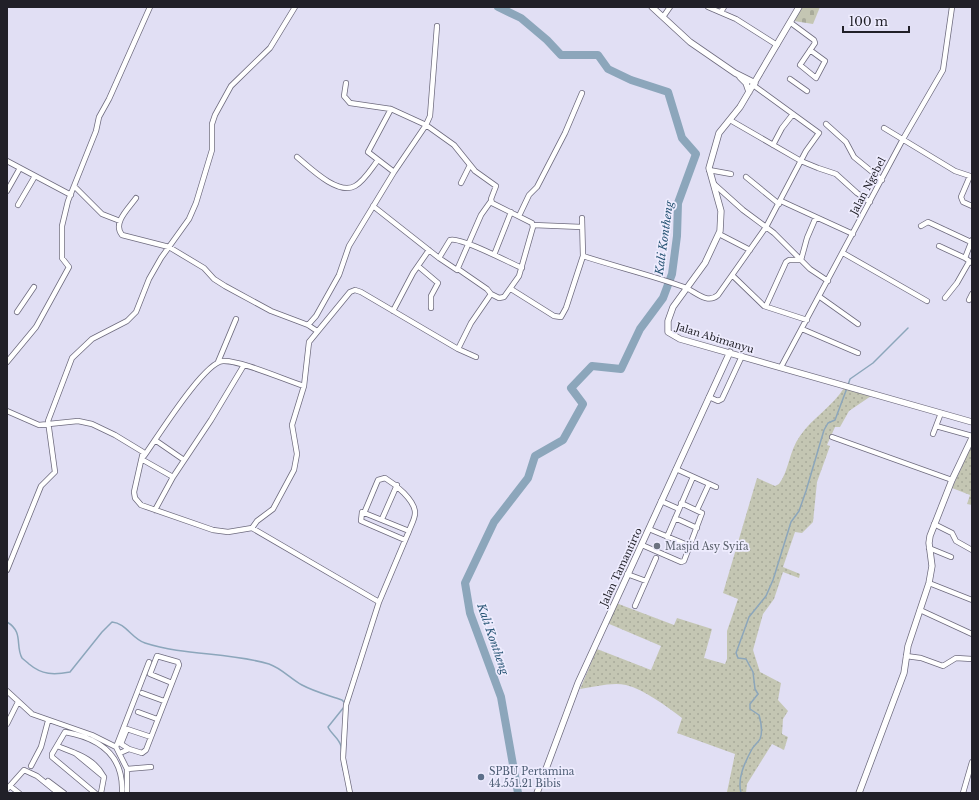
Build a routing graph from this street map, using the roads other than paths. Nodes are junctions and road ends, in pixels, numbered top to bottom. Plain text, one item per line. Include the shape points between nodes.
1 (150, 7) edge
2 (295, 7) edge
3 (652, 7) edge
4 (670, 7) edge
5 (708, 7) edge
6 (724, 7) edge
7 (799, 7) edge
8 (952, 7) edge
9 (721, 12) junction
10 (663, 17) junction
11 (791, 23) junction
12 (437, 26) dead end
13 (777, 45) junction
14 (810, 50) junction
15 (735, 73) junction
16 (790, 79) dead end
17 (346, 83) dead end
18 (754, 84) junction
19 (807, 91) dead end
20 (749, 92) junction
21 (582, 93) dead end
22 (392, 109) junction
23 (793, 114) junction
24 (730, 120) junction
25 (826, 124) dead end
26 (426, 125) junction
27 (884, 128) dead end
28 (903, 139) junction
29 (774, 145) junction
30 (297, 157) dead end
31 (378, 160) junction
32 (7, 161) edge
33 (801, 161) junction
34 (470, 165) junction
35 (20, 168) junction
36 (710, 170) junction
37 (394, 172) junction
38 (731, 174) dead end
39 (971, 174) edge
40 (35, 176) junction
41 (746, 177) dead end
42 (882, 180) junction
43 (461, 183) dead end
44 (712, 183) junction
45 (74, 186) junction
46 (7, 191) edge
47 (71, 194) junction
48 (136, 198) dead end
49 (491, 201) junction
50 (870, 202) junction
51 (780, 203) junction
52 (18, 205) dead end
53 (373, 206) junction
54 (972, 206) edge
55 (511, 212) junction
56 (518, 216) junction
57 (816, 217) junction
58 (582, 218) dead end
59 (120, 221) junction
60 (533, 225) junction
61 (921, 226) dead end
62 (582, 227) junction
63 (766, 227) junction
64 (719, 234) junction
65 (853, 234) junction
66 (972, 241) edge
67 (469, 244) junction
68 (939, 246) dead end
69 (168, 247) junction
70 (429, 250) junction
71 (750, 250) junction
72 (843, 253) junction
73 (494, 255) junction
74 (583, 256) junction
75 (439, 258) junction
76 (801, 260) junction
77 (969, 261) edge
78 (418, 266) junction
79 (522, 268) junction
80 (458, 269) junction
81 (732, 276) junction
82 (828, 281) junction
83 (34, 287) dead end
84 (686, 288) junction
85 (511, 289) junction
86 (491, 294) junction
87 (972, 294) edge
88 (820, 297) junction
89 (945, 298) dead end
90 (969, 300) dead end
91 (927, 301) dead end
92 (766, 306) junction
93 (431, 308) dead end
94 (393, 311) junction
95 (17, 312) dead end
96 (236, 319) dead end
97 (807, 320) junction
98 (858, 324) dead end
99 (308, 325) junction
100 (802, 329) junction
101 (317, 331) junction
102 (458, 349) junction
103 (730, 352) junction
104 (858, 353) dead end
105 (742, 356) junction
106 (476, 357) dead end
107 (7, 362) edge
108 (218, 362) junction
109 (244, 365) junction
110 (781, 367) junction
111 (304, 386) junction
112 (709, 397) junction
113 (7, 411) edge
114 (941, 413) junction
115 (972, 422) edge
116 (48, 425) junction
117 (936, 426) junction
118 (933, 434) dead end
119 (832, 437) dead end
120 (972, 437) edge
121 (155, 440) junction
122 (144, 458) junction
123 (184, 460) junction
124 (676, 469) junction
125 (173, 477) junction
126 (693, 477) junction
127 (952, 480) junction
128 (709, 484) junction
129 (397, 485) junction
130 (716, 487) dead end
131 (661, 501) junction
132 (681, 504) junction
133 (679, 509) junction
134 (156, 510) junction
135 (697, 510) junction
136 (365, 511) junction
137 (675, 518) junction
138 (382, 519) junction
139 (934, 524) junction
140 (252, 528) junction
141 (697, 528) junction
142 (649, 529) junction
143 (409, 531) junction
144 (667, 537) junction
145 (405, 540) junction
146 (642, 545) junction
147 (690, 546) junction
148 (930, 548) junction
149 (972, 550) edge
150 (951, 557) dead end
151 (656, 558) dead end
152 (7, 570) edge
153 (628, 574) junction
154 (646, 581) junction
155 (929, 583) junction
156 (972, 600) edge
157 (379, 602) junction
158 (635, 606) dead end
159 (920, 610) junction
160 (972, 634) edge
161 (906, 656) junction
162 (972, 659) edge
163 (149, 662) dead end
164 (172, 683) junction
165 (7, 691) edge
166 (142, 693) dead end
167 (18, 702) junction
168 (164, 702) junction
169 (138, 712) dead end
170 (157, 719) junction
171 (48, 721) junction
172 (7, 724) edge
173 (151, 737) junction
174 (57, 746) junction
175 (116, 747) junction
176 (129, 749) junction
177 (120, 753) junction
178 (972, 762) edge
179 (31, 766) dead end
180 (151, 767) dead end
181 (127, 769) junction
182 (8, 787) edge
183 (19, 793) edge
184 (62, 793) edge
185 (95, 793) edge
186 (102, 793) edge
187 (122, 793) edge
188 (127, 793) edge
189 (350, 793) edge
190 (537, 793) edge
191 (859, 793) edge
192 (963, 793) edge

1 - 45 street via 116,86 99,117 96,132
2 - 69 street via 270,48 238,78 225,95 212,124 212,150 196,203 189,219
3 - 10 street
4 - 10 street
5 - 9 street
6 - 9 street
7 - 11 street, Jalan Abimanyu
8 - 28 street, Jalan Ngebel via 943,70
9 - 13 street via 746,24
10 - 15 street via 690,42
11 - 13 street, Jalan Abimanyu
11 - 14 street via 814,40
12 - 26 street via 432,106
13 - 18 street, Jalan Abimanyu
14 - 14 street via 825,61 815,80 800,66
15 - 18 street
15 - 20 street via 746,83
16 - 19 street
17 - 22 street via 344,96 350,103
18 - 20 street, Jalan Abimanyu
18 - 23 street
20 - 24 street, Jalan Abimanyu
21 - 56 street via 564,137
22 - 26 street
22 - 31 street via 368,151
23 - 29 street via 782,128
23 - 33 street via 819,133
24 - 29 street
24 - 36 street, Jalan Abimanyu via 720,133
25 - 42 street via 846,142 854,156
26 - 34 street via 458,150
26 - 37 street
27 - 28 street
28 - 39 street via 955,171
28 - 42 street, Jalan Ngebel
29 - 33 street
30 - 31 street via 329,182 349,188 360,182
31 - 37 street
32 - 35 street
33 - 50 street via 836,174
33 - 51 street
34 - 43 street
34 - 49 street via 496,186
35 - 40 street
35 - 46 street
36 - 38 street
36 - 44 street, Jalan Abimanyu
37 - 53 street
39 - 54 street via 961,197 965,203
40 - 47 street
40 - 52 street
41 - 51 street
42 - 50 street, Jalan Ngebel
44 - 63 street
44 - 64 street, Jalan Abimanyu via 722,211
45 - 47 street
45 - 59 street via 102,214
47 - 107 street via 64,215 62,241 62,258 69,267 36,327
48 - 59 street
49 - 55 street
49 - 67 street
50 - 65 street, Jalan Ngebel
51 - 57 street
51 - 63 street
53 - 70 street
53 - 99 street via 346,250 344,265 328,296
55 - 56 street
55 - 73 street
56 - 60 street via 529,220
57 - 65 street
57 - 76 street
58 - 62 street
59 - 69 street via 118,229 125,236
60 - 62 street
60 - 79 street
61 - 66 street via 928,222
62 - 74 street
63 - 71 street
63 - 76 street
64 - 71 street
64 - 84 street, Jalan Abimanyu via 704,263
65 - 72 street, Jalan Ngebel
66 - 77 street
67 - 73 street
67 - 75 street via 451,239
67 - 80 street
68 - 77 street
69 - 99 street via 204,268 214,279 231,289 271,310
69 - 116 street via 149,279 136,312 127,321 92,340 72,358 54,400
70 - 75 street
70 - 78 street
71 - 81 street
72 - 82 street, Jalan Ngebel
72 - 91 street
73 - 79 street
74 - 84 street
74 - 85 street via 561,317 554,316
75 - 80 street
76 - 82 street
76 - 92 street via 786,262
77 - 89 street
78 - 93 street via 438,283 431,296
78 - 94 street
79 - 85 street
80 - 86 street
81 - 84 street via 713,298 706,298
81 - 92 street
82 - 88 street, Jalan Ngebel
83 - 95 street
84 - 103 street, Jalan Abimanyu via 669,316 668,334
85 - 86 street via 502,298
86 - 102 street
87 - 90 street
88 - 97 street, Jalan Ngebel
88 - 98 street
92 - 97 street
94 - 101 street via 361,292 352,291
94 - 102 street
96 - 108 street
97 - 100 street, Jalan Ngebel
99 - 101 street
100 - 104 street
100 - 110 street, Jalan Ngebel
101 - 111 street via 308,347
102 - 106 street
103 - 105 street, Jalan Abimanyu
103 - 112 street, Jalan Tamantirto
105 - 110 street, Jalan Abimanyu
105 - 112 street via 722,399 718,401
108 - 109 street via 228,361
108 - 121 street via 202,376
109 - 111 street
109 - 123 street via 199,440
110 - 114 street, Jalan Abimanyu
111 - 140 street via 292,425 297,454 293,473 274,509 257,521
112 - 124 street, Jalan Tamantirto
113 - 116 street via 39,425
114 - 115 street, Jalan Abimanyu
114 - 117 street
116 - 122 street via 78,421 92,424 142,451
116 - 152 street via 55,472 41,486
117 - 118 street
117 - 120 street
119 - 127 street
120 - 127 street
121 - 122 street
121 - 123 street
122 - 125 street
122 - 134 street via 136,480 135,498 141,505
123 - 125 street
124 - 126 street
124 - 131 street, Jalan Tamantirto
125 - 134 street
126 - 128 street
126 - 132 street
127 - 139 street
128 - 130 street
128 - 135 street
129 - 136 street via 385,478 380,479
129 - 138 street
129 - 143 street via 415,510
131 - 133 street
131 - 142 street, Jalan Tamantirto
132 - 133 street
132 - 135 street
133 - 137 street
134 - 140 street via 213,530 228,532
135 - 141 street via 702,513
136 - 138 street
136 - 145 street via 362,512 360,521
137 - 141 street
137 - 144 street
138 - 143 street
139 - 148 street via 929,539
139 - 149 street via 952,533 956,541
140 - 157 street
141 - 147 street
142 - 144 street
142 - 146 street, Jalan Tamantirto
143 - 145 street
144 - 147 street
145 - 157 street
146 - 147 street via 682,562
146 - 153 street, Jalan Tamantirto
148 - 150 street
148 - 155 street via 932,566
151 - 154 street
153 - 154 street
153 - 190 street, Jalan Tamantirto via 578,683
154 - 158 street
155 - 156 street
155 - 159 street
157 - 189 street via 346,705 342,758
159 - 160 street
159 - 161 street
161 - 162 street via 943,666 956,658
161 - 191 street via 904,673
163 - 175 street
164 - 164 street via 179,663 157,656 150,674
164 - 168 street
165 - 167 street
166 - 168 street
167 - 171 street via 32,714
167 - 172 street
168 - 170 street
169 - 170 street
170 - 173 street
171 - 175 street via 95,736
171 - 179 street via 41,747
173 - 176 street via 143,753
173 - 176 street via 127,729 121,744
174 - 185 street via 52,754 53,758
174 - 186 street via 74,752 104,777
174 - 187 street via 66,732 100,744 118,764
175 - 177 street
176 - 177 street
177 - 181 street
178 - 192 street
180 - 181 street
181 - 188 street
182 - 183 street
182 - 184 street via 24,770 37,776 39,774

